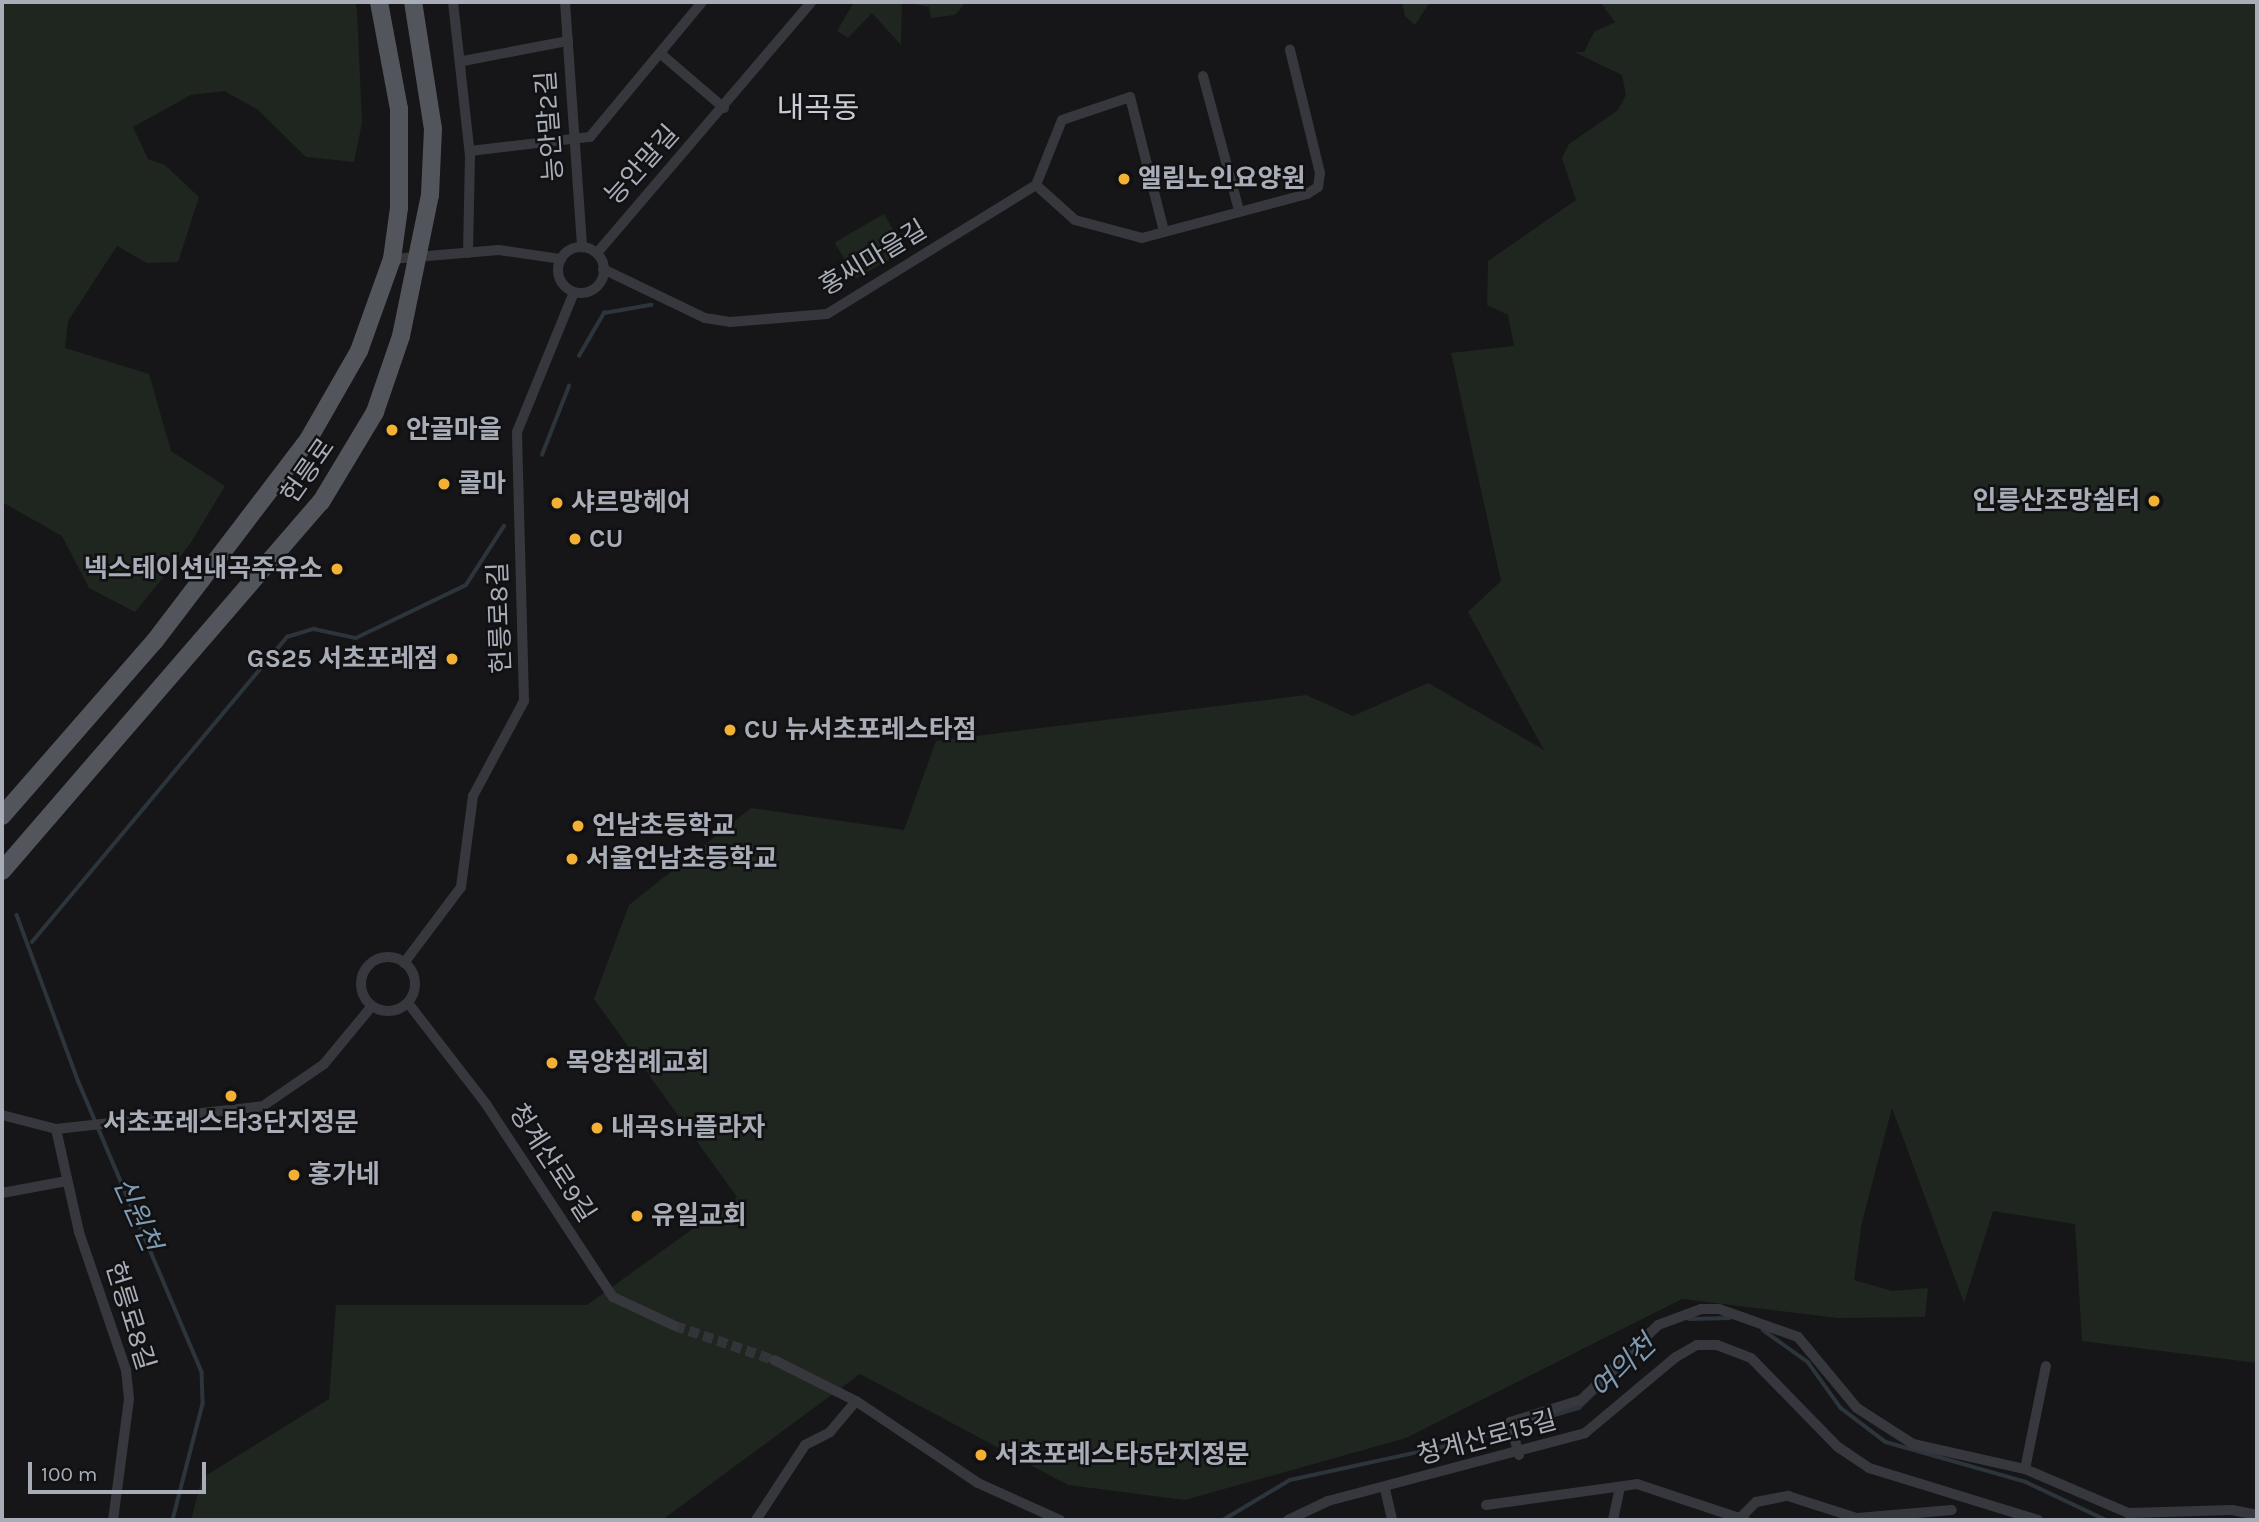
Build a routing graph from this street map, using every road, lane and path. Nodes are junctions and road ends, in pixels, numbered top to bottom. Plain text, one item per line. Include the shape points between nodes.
1 (379, 2) edge
2 (413, 2) edge
3 (453, 2) edge
4 (566, 2) edge
5 (702, 2) edge
6 (811, 2) edge
7 (568, 41) junction
8 (1290, 50) dead end
9 (661, 54) junction
10 (463, 61) junction
11 (1203, 76) dead end
12 (724, 108) junction
13 (573, 142) junction
14 (470, 150) junction
15 (1036, 185) junction
16 (1239, 210) junction
17 (1164, 231) junction
18 (582, 247) junction
19 (468, 253) junction
20 (597, 253) junction
21 (420, 257) junction
22 (392, 258) junction
23 (561, 259) junction
24 (603, 269) junction
25 (574, 292) junction
26 (2, 817) edge
27 (2, 871) edge
28 (404, 963) junction
29 (408, 1003) junction
30 (372, 1006) junction
31 (2, 1115) edge
32 (56, 1129) junction
33 (67, 1181) junction
34 (2, 1193) edge
35 (675, 1326) tunnel mouth
36 (774, 1360) tunnel mouth
37 (2046, 1366) dead end
38 (856, 1401) junction
39 (1519, 1455) junction
40 (2025, 1469) junction
41 (1620, 1488) junction
42 (1385, 1489) junction
43 (1954, 1498) junction
44 (1486, 1505) dead end
45 (1954, 1515) edge
46 (2257, 1515) edge
47 (1742, 1519) edge
48 (113, 1520) edge
49 (756, 1520) edge
50 (1060, 1520) edge
51 (1288, 1520) edge
52 (1392, 1520) edge
53 (1613, 1520) edge
54 (2038, 1520) edge

1 - 22 main road, 헌릉로 via 399,109 399,208
2 - 21 main road, 헌릉로 via 433,129
3 - 10 street
4 - 7 street, 능안말2길
5 - 9 street
6 - 12 street, 능안말길
7 - 10 street
7 - 13 street, 능안말2길
8 - 16 street via 1318,187
9 - 12 street
9 - 13 street via 590,137
10 - 14 street
11 - 16 street
12 - 20 street, 능안말길
13 - 14 street
13 - 18 street, 능안말2길
14 - 19 street
15 - 17 street via 1075,220 1142,238
15 - 17 street via 1062,120 1130,97
15 - 24 street, 홍씨마을길 via 828,314 730,322 705,318
16 - 17 street
18 - 20 street
18 - 23 street
19 - 21 street
19 - 23 street
20 - 24 street
21 - 22 street
21 - 27 main road, 헌릉로 via 375,412 346,467 242,599
22 - 26 main road, 헌릉로 via 359,351 308,440 154,642
23 - 25 street via 560,278
24 - 25 street via 594,288
25 - 28 street, 헌릉로8길 via 517,432 524,701 473,796 461,887
28 - 29 street via 415,985
28 - 30 street via 386,958 364,972 361,989
29 - 30 street via 387,1010
29 - 35 street, 청계산로9길 via 486,1104 613,1297
30 - 32 street via 324,1064 263,1106
31 - 32 street
32 - 33 street, 헌릉로8길
33 - 34 street
33 - 48 street, 헌릉로8길 via 126,1370 129,1399
36 - 38 street
37 - 40 street
38 - 49 street via 830,1432 805,1445
38 - 50 street via 978,1483
39 - 40 street via 1510,1422 1581,1400 1658,1325 1701,1309 1719,1309 1798,1337 1857,1408 1913,1444
39 - 42 street, 청계산로15길
39 - 43 street, 청계산로15길 via 1585,1433 1676,1357 1697,1345 1717,1345 1751,1358 1828,1438 1869,1468
40 - 46 street via 2128,1513 2232,1510
41 - 44 street
41 - 47 street via 1637,1484
41 - 53 street
42 - 51 street, 청계산로15길 via 1328,1501
42 - 52 street
43 - 45 street
43 - 54 street, 청계산로15길
45 - 47 street via 1857,1518 1788,1496 1756,1502

